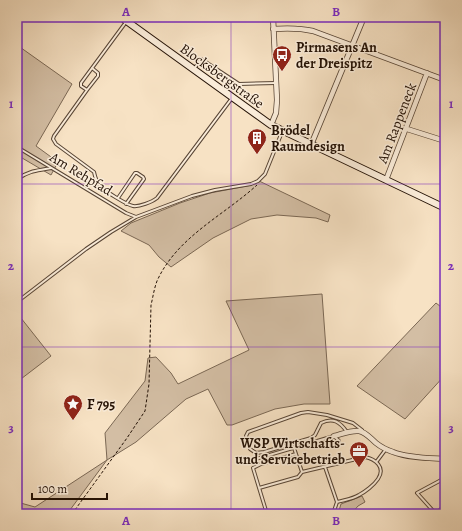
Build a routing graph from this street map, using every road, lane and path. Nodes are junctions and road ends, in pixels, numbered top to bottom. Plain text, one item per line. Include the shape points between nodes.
1 (120, 17) edge
2 (273, 17) edge
3 (364, 17) edge
4 (126, 21) junction
5 (273, 29) junction
6 (352, 45) junction
7 (92, 68) junction
8 (193, 70) junction
9 (427, 73) junction
10 (445, 80) edge
11 (276, 83) junction
12 (87, 90) junction
13 (232, 98) junction
14 (271, 125) junction
15 (406, 128) junction
16 (283, 131) junction
17 (445, 141) edge
18 (311, 145) junction
19 (17, 147) edge
20 (53, 168) junction
21 (20, 178) dead end
22 (262, 178) junction
23 (386, 180) junction
24 (118, 198) junction
25 (126, 204) junction
26 (445, 208) edge
27 (136, 218) junction
28 (17, 302) edge
29 (347, 433) junction
30 (364, 433) junction
31 (334, 436) junction
32 (339, 441) dead end
33 (294, 448) junction
34 (386, 450) junction
35 (296, 454) junction
36 (445, 459) edge
37 (249, 461) dead end
38 (376, 462) junction
39 (325, 467) junction
40 (302, 472) junction
41 (445, 478) edge
42 (259, 488) junction
43 (337, 502) junction
44 (445, 505) edge
45 (72, 514) edge
46 (267, 514) edge
47 (333, 514) edge
48 (436, 514) edge

1 - 4 main road, Blocksbergstraße
2 - 5 street
3 - 6 street
4 - 7 lane
4 - 8 main road, Blocksbergstraße
5 - 6 street via 304,29
5 - 11 street
6 - 9 street
6 - 18 street
7 - 12 lane via 98,76
7 - 12 lane via 81,83
8 - 11 lane via 201,58 238,84
8 - 13 main road, Blocksbergstraße
9 - 10 street
9 - 15 street, Am Rappeneck
11 - 14 street via 277,109
12 - 24 lane via 53,139 56,144 94,172 101,186
13 - 14 main road, Blocksbergstraße
13 - 25 lane via 157,198 135,206
14 - 16 main road, Blocksbergstraße
15 - 17 street
15 - 23 street, Am Rappeneck
16 - 18 main road, Blocksbergstraße
16 - 22 lane via 270,165
18 - 23 main road, Blocksbergstraße
19 - 20 lane, Am Rehpfad
20 - 21 lane via 32,171
20 - 27 lane, Am Rehpfad
22 - 27 lane via 255,183 192,196
22 - 45 path via 256,187 188,240 163,270 157,281 151,305 149,384 145,411
23 - 26 main road, Blocksbergstraße
24 - 25 lane
24 - 25 lane via 135,173 143,177
27 - 28 lane via 86,249
29 - 30 street
29 - 30 lane via 340,423 329,420 321,423 311,438 264,452 250,449 246,436 248,432 308,412 354,423
29 - 31 street
30 - 34 street
31 - 32 lane
31 - 33 lane
33 - 35 lane
33 - 37 lane
34 - 36 street via 402,455
34 - 38 lane
35 - 40 lane
35 - 42 lane via 253,468
38 - 39 lane via 365,457
38 - 43 lane via 380,469 376,482 357,496
39 - 40 lane
39 - 43 lane
40 - 42 lane via 298,478
41 - 48 lane via 417,493
42 - 46 lane
43 - 47 lane
44 - 48 lane

